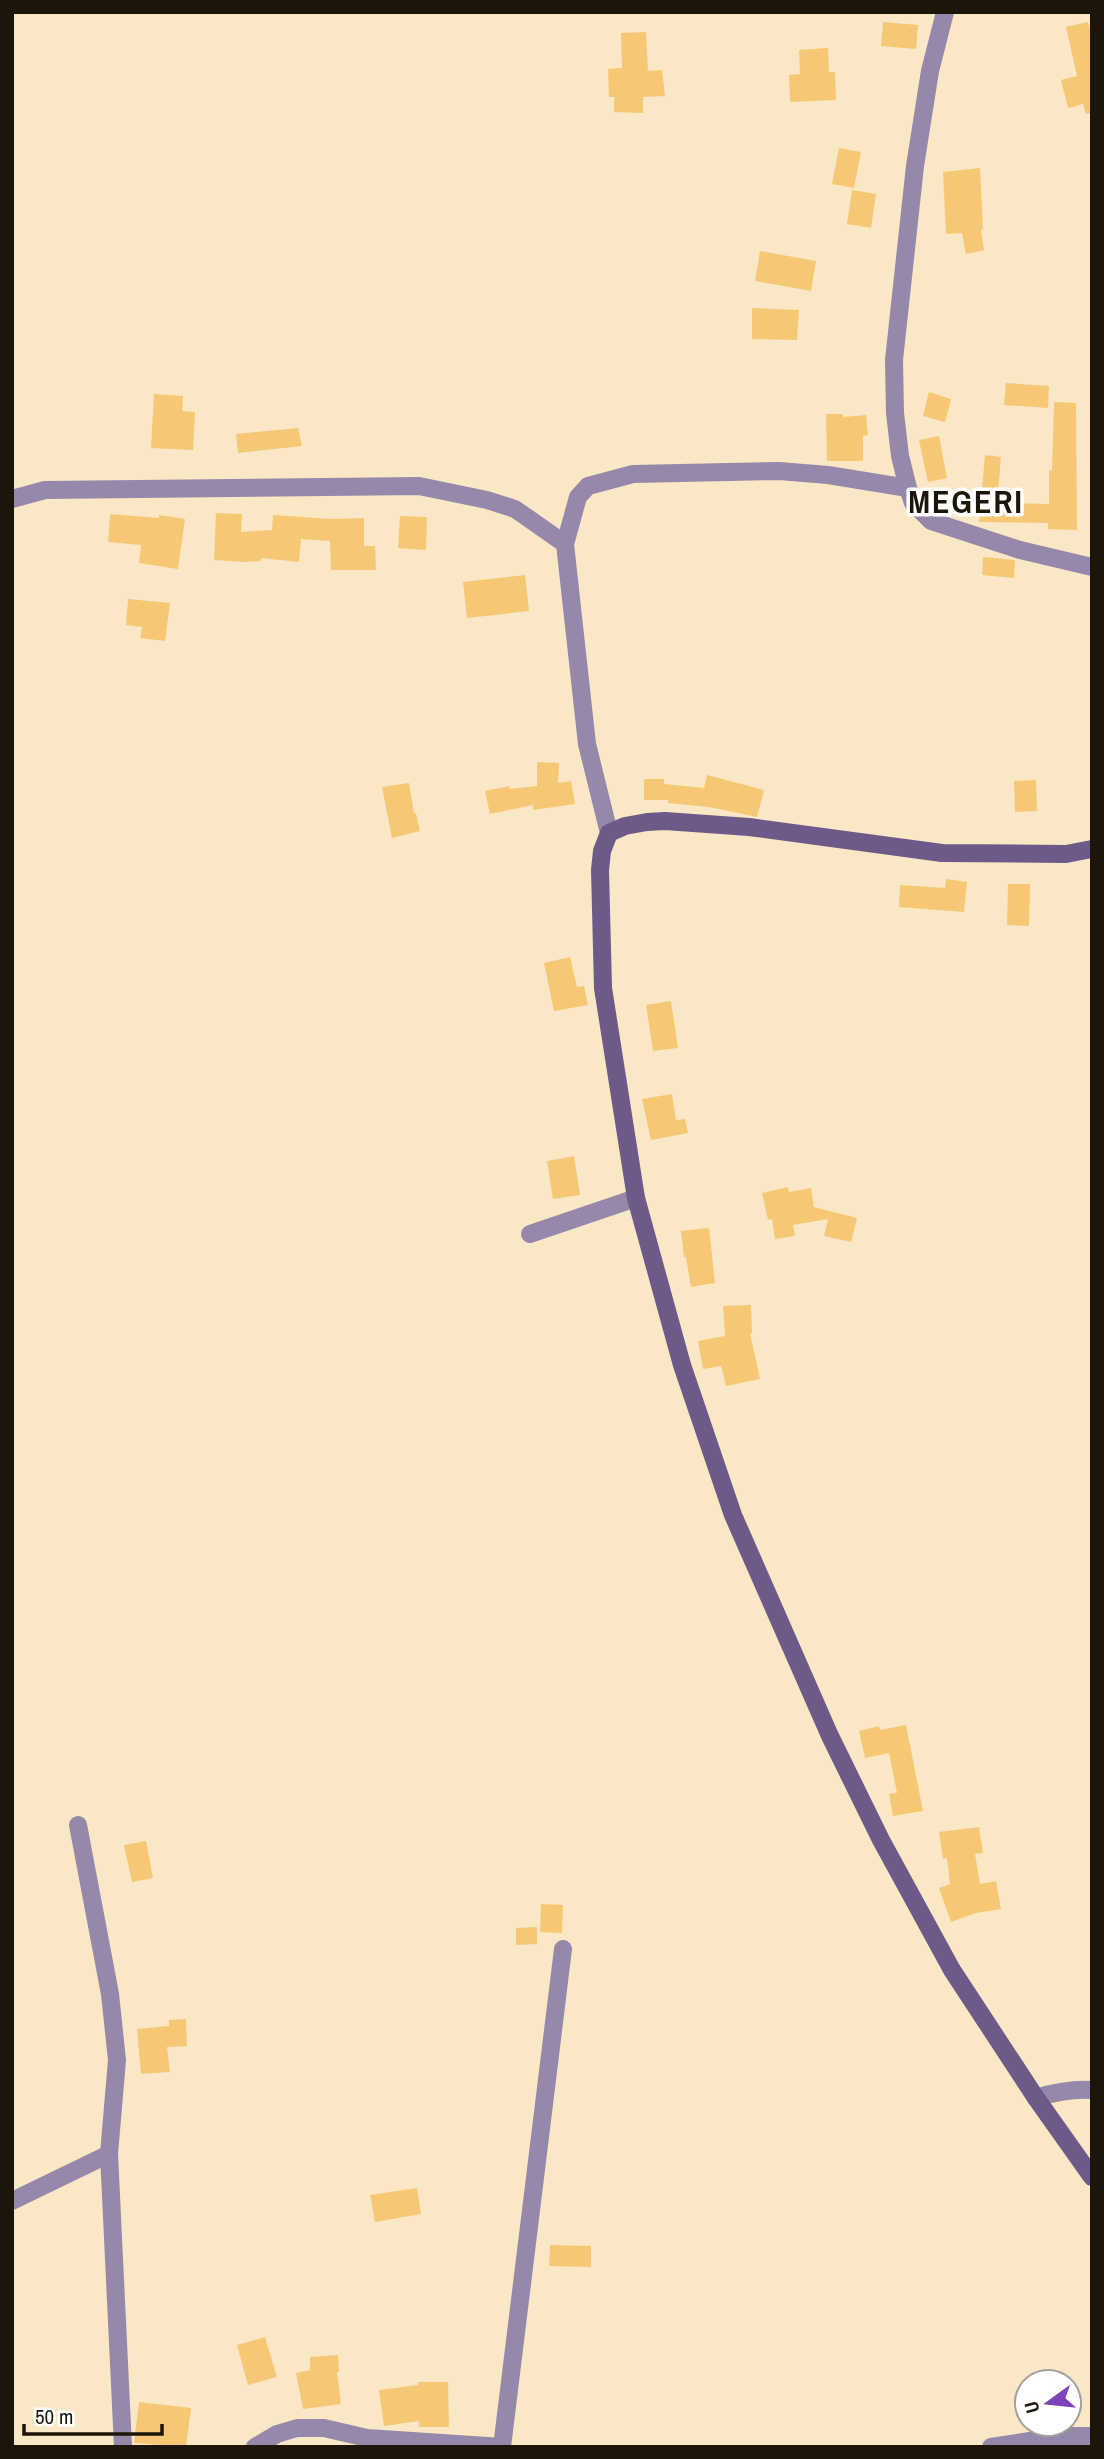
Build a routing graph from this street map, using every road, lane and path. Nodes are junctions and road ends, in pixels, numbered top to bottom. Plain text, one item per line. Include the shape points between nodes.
1 (945, 12) edge
2 (908, 488) junction
3 (12, 499) edge
4 (565, 544) junction
5 (1092, 567) edge
6 (609, 833) junction
7 (1092, 849) edge
8 (636, 1198) junction
9 (530, 1234) dead end
10 (78, 1825) dead end
11 (563, 1949) dead end
12 (1092, 2090) edge
13 (1036, 2098) junction
14 (109, 2154) junction
15 (1092, 2177) edge
16 (12, 2201) edge
17 (1092, 2436) edge
18 (1060, 2442) edge
19 (122, 2447) edge
20 (255, 2447) edge
21 (502, 2447) edge
22 (991, 2447) edge

1 - 2 street via 915,166 894,360 895,414
2 - 4 street via 779,471 633,474 582,491
2 - 5 street via 913,503 931,521
3 - 4 street via 44,490 419,486 514,509
4 - 6 street via 587,744
6 - 7 street via 647,821 664,821 749,827 942,853 1066,854
6 - 8 street via 600,870 603,988
8 - 9 street
8 - 13 street via 690,1390 733,1515 782,1630 881,1840 952,1970
10 - 14 street via 110,1994 117,2060
11 - 21 street
12 - 13 street
13 - 15 street
14 - 16 street
14 - 19 street
17 - 18 street
18 - 22 street
20 - 21 street via 297,2428 324,2428 367,2438

